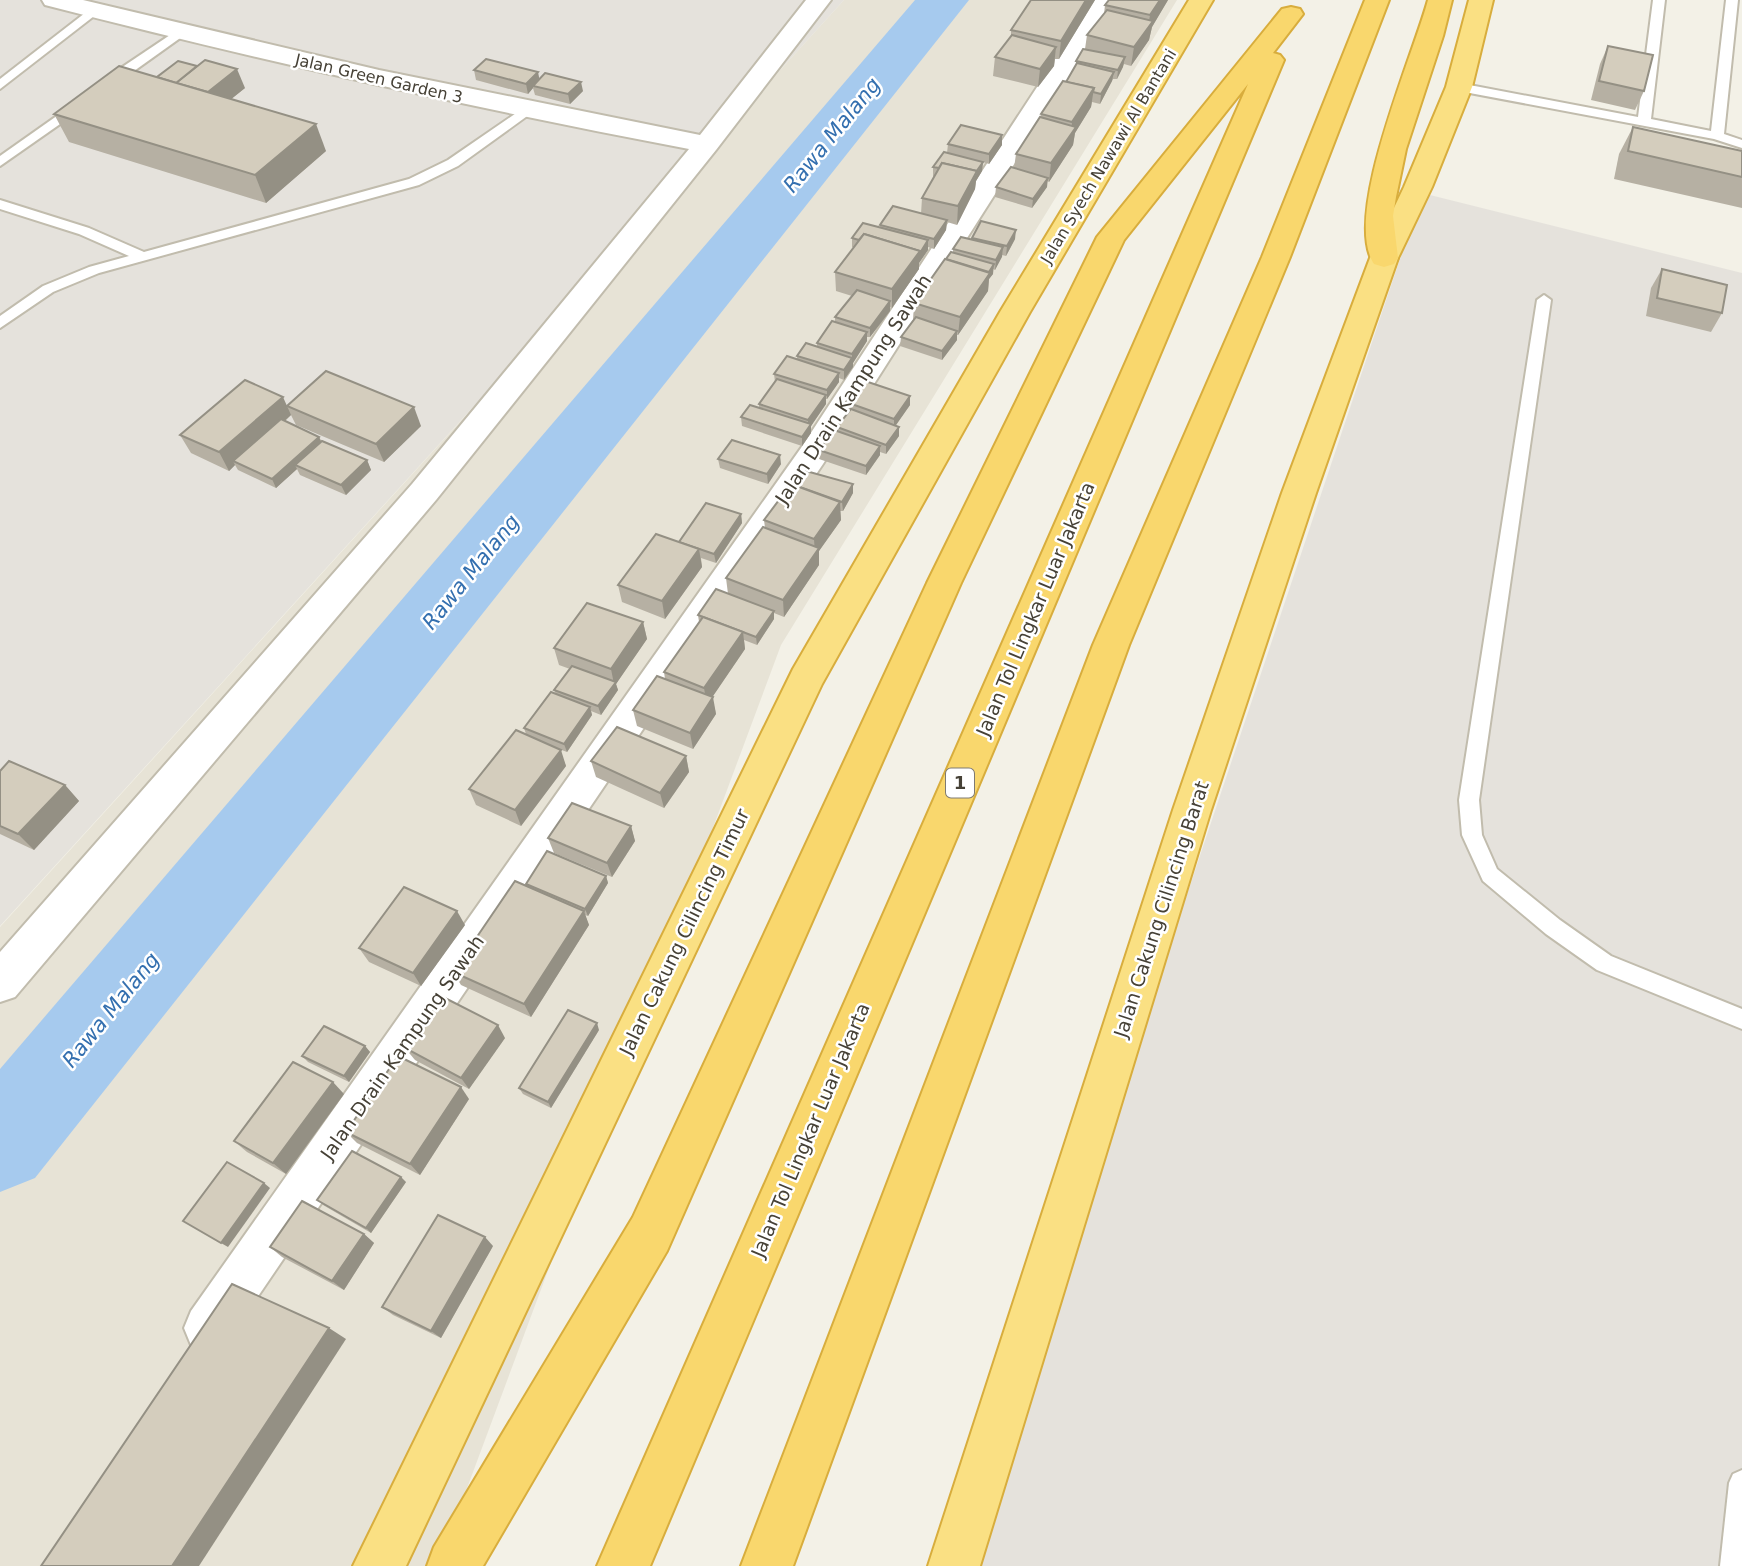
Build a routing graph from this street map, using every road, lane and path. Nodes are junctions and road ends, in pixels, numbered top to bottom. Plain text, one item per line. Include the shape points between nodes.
1 (54, 0) edge
2 (819, 0) edge
3 (1103, 0) edge
4 (1201, 0) edge
5 (1377, 0) edge
6 (1440, 0) edge
7 (1481, 0) edge
8 (1659, 0) edge
9 (1732, 0) edge
10 (1294, 7) edge
11 (94, 10) junction
12 (179, 33) junction
13 (0, 85) edge
14 (1459, 87) junction
15 (525, 111) junction
16 (1644, 122) junction
17 (1717, 136) junction
18 (707, 144) junction
19 (1742, 144) edge
20 (0, 162) edge
21 (0, 204) edge
22 (142, 256) junction
23 (1384, 258) junction
24 (1544, 300) dead end
25 (1015, 312) joint
26 (0, 323) edge
27 (0, 983) edge
28 (1742, 1019) edge
29 (187, 1358) edge
30 (1742, 1483) edge
31 (379, 1566) edge
32 (453, 1566) edge
33 (623, 1566) edge
34 (767, 1566) edge
35 (954, 1566) edge
36 (1733, 1566) edge

1 - 11 street, Jalan Green Garden 3
2 - 18 street
3 - 29 street, Jalan Drain Kampung Sawah via 812,456
4 - 25 highway, Jalan Syech Nawawi Al Bantani
5 - 34 highway via 1276,257 1111,645
6 - 23 highway via 1393,149 1379,216
7 - 14 highway
8 - 16 lane
9 - 17 lane
10 - 32 highway via 1111,237 944,583 650,1234
10 - 33 highway, Jalan Tol Lingkar Luar Jakarta / 1
11 - 12 street, Jalan Green Garden 3
11 - 13 lane
12 - 15 street, Jalan Green Garden 3
12 - 20 lane
14 - 16 lane
14 - 23 highway
15 - 18 street, Jalan Green Garden 3
15 - 22 lane via 453,163 414,182
16 - 17 lane
17 - 19 lane
18 - 27 street via 424,492
21 - 22 lane via 84,231
22 - 26 lane via 48,289
23 - 35 highway, Jalan Cakung Cilincing Barat via 1320,430 1192,810
24 - 28 lane via 1469,800 1472,835 1490,874 1604,963
25 - 31 highway, Jalan Cakung Cilincing Timur via 806,679
30 - 36 lane

